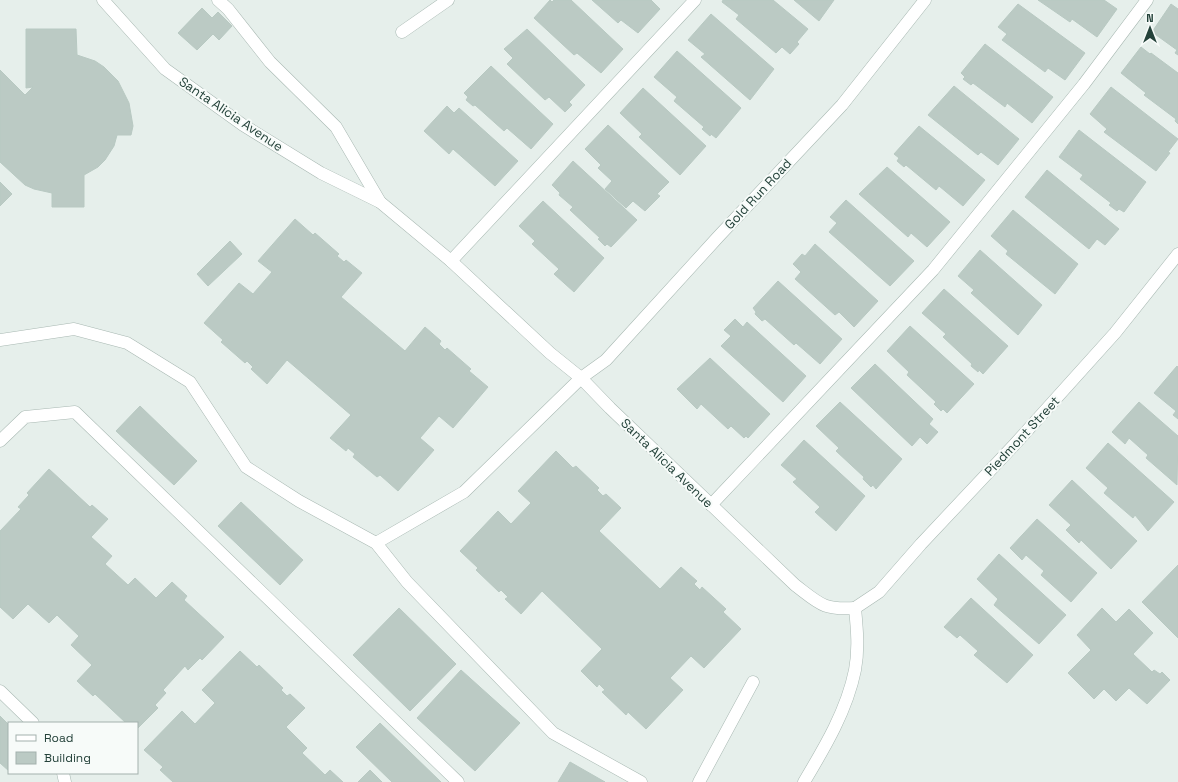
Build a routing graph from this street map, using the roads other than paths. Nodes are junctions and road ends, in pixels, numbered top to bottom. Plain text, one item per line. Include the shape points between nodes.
1 (103, 0) edge
2 (218, 0) edge
3 (448, 0) edge
4 (695, 0) edge
5 (925, 0) edge
6 (1147, 0) edge
7 (402, 32) dead end
8 (380, 202) junction
9 (1178, 254) edge
10 (451, 261) junction
11 (0, 340) edge
12 (581, 378) junction
13 (0, 441) edge
14 (712, 505) junction
15 (376, 543) junction
16 (855, 608) junction
17 (753, 682) dead end
18 (0, 691) edge
19 (32, 722) edge
20 (458, 782) edge
21 (641, 782) edge
22 (699, 782) edge
23 (804, 782) edge

1 - 8 street, Santa Alicia Avenue via 165,69 243,125 321,173
2 - 8 street, Santa Alicia Avenue via 228,8 270,62 336,127
3 - 7 street
4 - 10 street
5 - 12 street, Gold Run Road via 842,105 718,236 606,360
6 - 14 street via 1084,84 934,270
8 - 10 street, Santa Alicia Avenue
9 - 16 street, Piedmont Street via 1115,333 1020,439 878,592
10 - 12 street, Santa Alicia Avenue via 550,353
11 - 15 street via 74,329 127,343 190,382 246,467
12 - 14 street, Santa Alicia Avenue
12 - 15 street, Gold Run Road via 464,492
13 - 20 street via 25,417 75,412
14 - 16 street, Santa Alicia Avenue via 796,585 823,606 834,609
15 - 21 street via 407,582 554,733
16 - 23 street via 858,644 855,671 839,721
17 - 22 street
18 - 19 street

